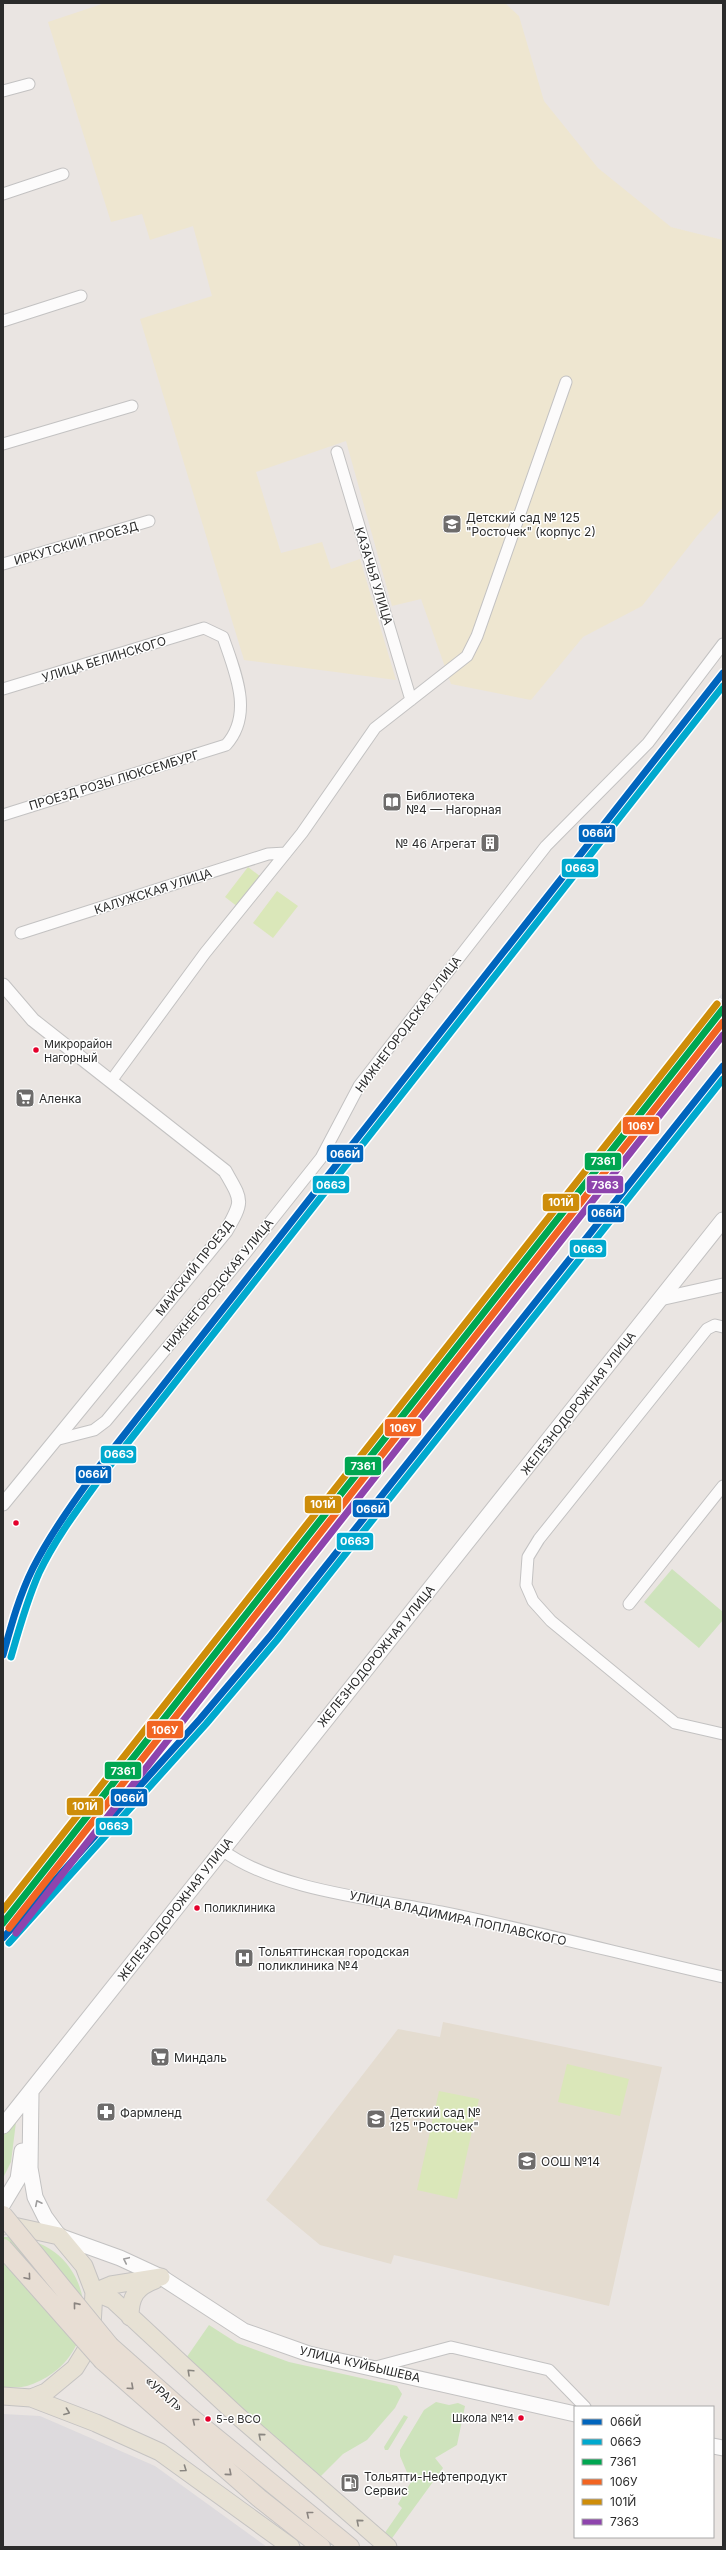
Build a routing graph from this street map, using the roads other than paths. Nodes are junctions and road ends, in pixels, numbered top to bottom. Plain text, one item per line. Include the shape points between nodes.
1 (29, 84) dead end
2 (3, 91) edge
3 (63, 174) dead end
4 (3, 194) edge
5 (81, 296) dead end
6 (3, 321) edge
7 (566, 382) dead end
8 (132, 406) dead end
9 (3, 444) edge
10 (337, 452) dead end
11 (149, 522) dead end
12 (3, 564) edge
13 (723, 644) edge
14 (3, 689) edge
15 (411, 700) junction
16 (226, 745) joint
17 (3, 815) edge
18 (286, 853) junction
19 (21, 933) dead end
20 (3, 985) edge
21 (111, 1081) junction
22 (723, 1220) edge
23 (723, 1285) edge
24 (660, 1299) junction
25 (723, 1327) edge
26 (55, 1440) junction
27 (723, 1486) edge
28 (3, 1504) edge
29 (629, 1604) dead end
30 (723, 1734) edge
31 (222, 1850) junction
32 (723, 1977) edge
33 (31, 2093) junction
34 (3, 2126) edge
35 (3, 2204) edge
36 (3, 2216) edge
37 (3, 2226) edge
38 (59, 2236) junction
39 (3, 2248) edge
40 (161, 2277) junction
41 (94, 2292) junction
42 (130, 2317) junction
43 (371, 2368) junction
44 (3, 2396) edge
45 (31, 2398) junction
46 (584, 2406) edge
47 (574, 2414) edge
48 (291, 2547) edge
49 (320, 2547) edge
50 (350, 2547) edge
51 (388, 2547) edge

1 - 2 street
3 - 4 street
5 - 6 street
7 - 15 street via 477,636 467,656
8 - 9 street
10 - 15 street, КАЗАЧЬЯ УЛИЦА
11 - 12 street, ИРКУТСКИЙ ПРОЕЗД
13 - 26 street, НИЖНЕГОРОДСКАЯ УЛИЦА via 648,743 546,846 359,1086 321,1158 121,1403 94,1430
14 - 16 street, УЛИЦА БЕЛИНСКОГО via 204,628 224,637 236,678 242,714 235,735
15 - 18 street via 375,728
16 - 17 street, ПРОЕЗД РОЗЫ ЛЮКСЕМБУРГ
18 - 19 street, КАЛУЖСКАЯ УЛИЦА via 268,854
18 - 21 street via 205,953
20 - 21 street, МАЙСКИЙ ПРОЕЗД via 33,1020
21 - 26 street, МАЙСКИЙ ПРОЕЗД via 225,1171 239,1196 239,1209 226,1231
22 - 24 main road, ЖЕЛЕЗНОДОРОЖНАЯ УЛИЦА
23 - 24 street
24 - 31 main road, ЖЕЛЕЗНОДОРОЖНАЯ УЛИЦА
25 - 30 street via 715,1325 706,1329 539,1539 528,1557 526,1585 533,1601 552,1621 675,1722
26 - 28 street
27 - 29 street
31 - 32 street, УЛИЦА ВЛАДИМИРА ПОПЛАВСКОГО via 236,1861 286,1880 375,1902 440,1912
31 - 33 main road, ЖЕЛЕЗНОДОРОЖНАЯ УЛИЦА
33 - 34 main road, ЖЕЛЕЗНОДОРОЖНАЯ УЛИЦА
33 - 35 main road via 18,2179
38 -> 33 main road via 35,2197 30,2168
50 -> 36 highway, «УРАЛ», bridge via 188,2415 110,2346
37 - 38 main road via 9,2225
40 -> 38 main road, УЛИЦА КУЙБЫШЕВА via 120,2258
38 - 41 main road via 84,2266
39 -> 49 highway, «УРАЛ», bridge via 103,2361 247,2488
40 - 41 main road via 111,2285
40 - 42 main road via 136,2291 130,2303
40 - 43 main road, УЛИЦА КУЙБЫШЕВА via 244,2332 309,2354
41 - 42 main road via 113,2300
41 - 45 main road via 91,2342 75,2368 46,2392
51 -> 42 main road via 239,2418
43 - 46 street via 451,2347 549,2370
43 - 47 main road, УЛИЦА КУЙБЫШЕВА
44 - 45 main road
45 -> 48 main road via 96,2423 160,2452

